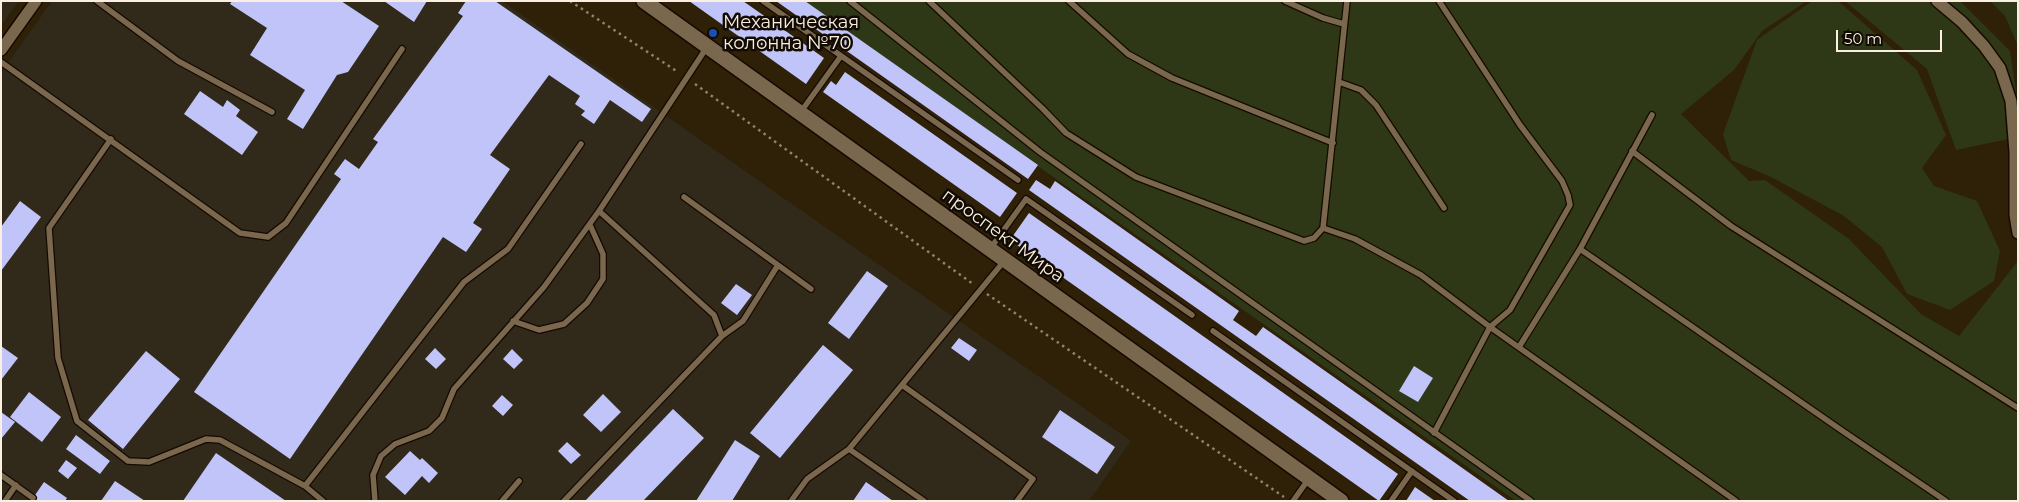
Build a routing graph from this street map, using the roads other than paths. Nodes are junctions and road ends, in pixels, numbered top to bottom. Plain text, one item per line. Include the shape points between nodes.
1 (36, 1) edge
2 (97, 1) edge
3 (644, 1) edge
4 (763, 1) edge
5 (850, 1) edge
6 (928, 1) edge
7 (1069, 1) edge
8 (1285, 1) edge
9 (1347, 1) edge
10 (1439, 1) edge
11 (1937, 1) edge
12 (1344, 24) junction
13 (707, 47) junction
14 (1, 50) edge
15 (402, 50) dead end
16 (841, 56) junction
17 (1, 62) edge
18 (1339, 82) junction
19 (272, 112) dead end
20 (800, 113) junction
21 (1652, 115) dead end
22 (110, 139) junction
23 (1333, 143) junction
24 (581, 144) dead end
25 (1632, 151) junction
26 (1018, 180) dead end
27 (684, 197) dead end
28 (1444, 208) dead end
29 (600, 211) junction
30 (590, 225) junction
31 (1323, 228) junction
32 (2018, 232) edge
33 (990, 249) junction
34 (1580, 249) junction
35 (1006, 260) junction
36 (778, 265) junction
37 (811, 289) dead end
38 (1192, 315) dead end
39 (513, 322) junction
40 (1490, 327) junction
41 (1213, 331) dead end
42 (722, 336) junction
43 (1518, 347) junction
44 (902, 385) junction
45 (2018, 408) edge
46 (1434, 433) junction
47 (849, 449) junction
48 (1412, 471) junction
49 (1, 475) edge
50 (1309, 478) junction
51 (519, 481) dead end
52 (16, 485) junction
53 (305, 486) junction
54 (33, 498) dead end
55 (5, 501) edge
56 (323, 501) edge
57 (375, 501) edge
58 (502, 501) edge
59 (564, 501) edge
60 (791, 501) edge
61 (924, 501) edge
62 (1017, 501) edge
63 (1291, 501) edge
64 (1341, 501) edge
65 (1391, 501) edge
66 (1454, 501) edge
67 (1530, 501) edge
68 (1736, 501) edge
69 (1946, 501) edge

1 - 14 street
2 - 19 lane via 178,61
3 - 13 street, проспект Мира
4 - 16 lane
5 - 46 lane via 1040,152
6 - 31 lane via 1066,133 1136,177 1304,241 1314,238
7 - 23 lane via 1128,54 1172,78
8 - 12 lane
9 - 12 lane
10 - 40 lane via 1520,125 1562,181 1570,205 1510,310
11 - 32 street via 1962,22 2000,68 2011,101
12 - 18 lane
13 - 20 street, проспект Мира
13 - 29 lane
15 - 22 lane via 286,223 268,237 240,233
16 - 20 lane
16 - 26 lane
17 - 22 lane
18 - 23 lane
18 - 28 lane via 1361,90 1376,105
20 - 33 street, проспект Мира
21 - 25 lane
22 - 53 lane via 48,228 58,358 77,421 128,461 149,462 206,439 220,440
23 - 31 lane
24 - 53 lane via 508,249 464,282
25 - 34 lane
25 - 45 lane via 1731,226
27 - 36 lane
29 - 30 lane
29 - 42 lane via 714,315
30 - 39 lane via 544,287
30 - 39 lane via 603,254 603,279 587,304 564,324 539,330
31 - 40 lane via 1355,240 1421,275
33 - 35 street, проспект Мира
33 - 38 lane via 1026,199
34 - 43 lane
34 - 69 lane
35 - 44 lane
35 - 50 street, проспект Мира
36 - 37 lane
36 - 42 lane via 743,320
39 - 57 lane via 454,389 442,418 429,431 394,444 381,456 373,475
40 - 43 lane
40 - 46 lane
41 - 48 lane
42 - 59 lane
43 - 68 lane
44 - 47 lane
44 - 62 lane via 1033,479
46 - 67 lane
47 - 60 lane via 807,479
47 - 61 lane
48 - 65 lane
48 - 66 lane
49 - 52 lane
50 - 63 lane
50 - 64 street, проспект Мира
51 - 58 lane
52 - 54 lane
52 - 55 lane
53 - 56 lane

